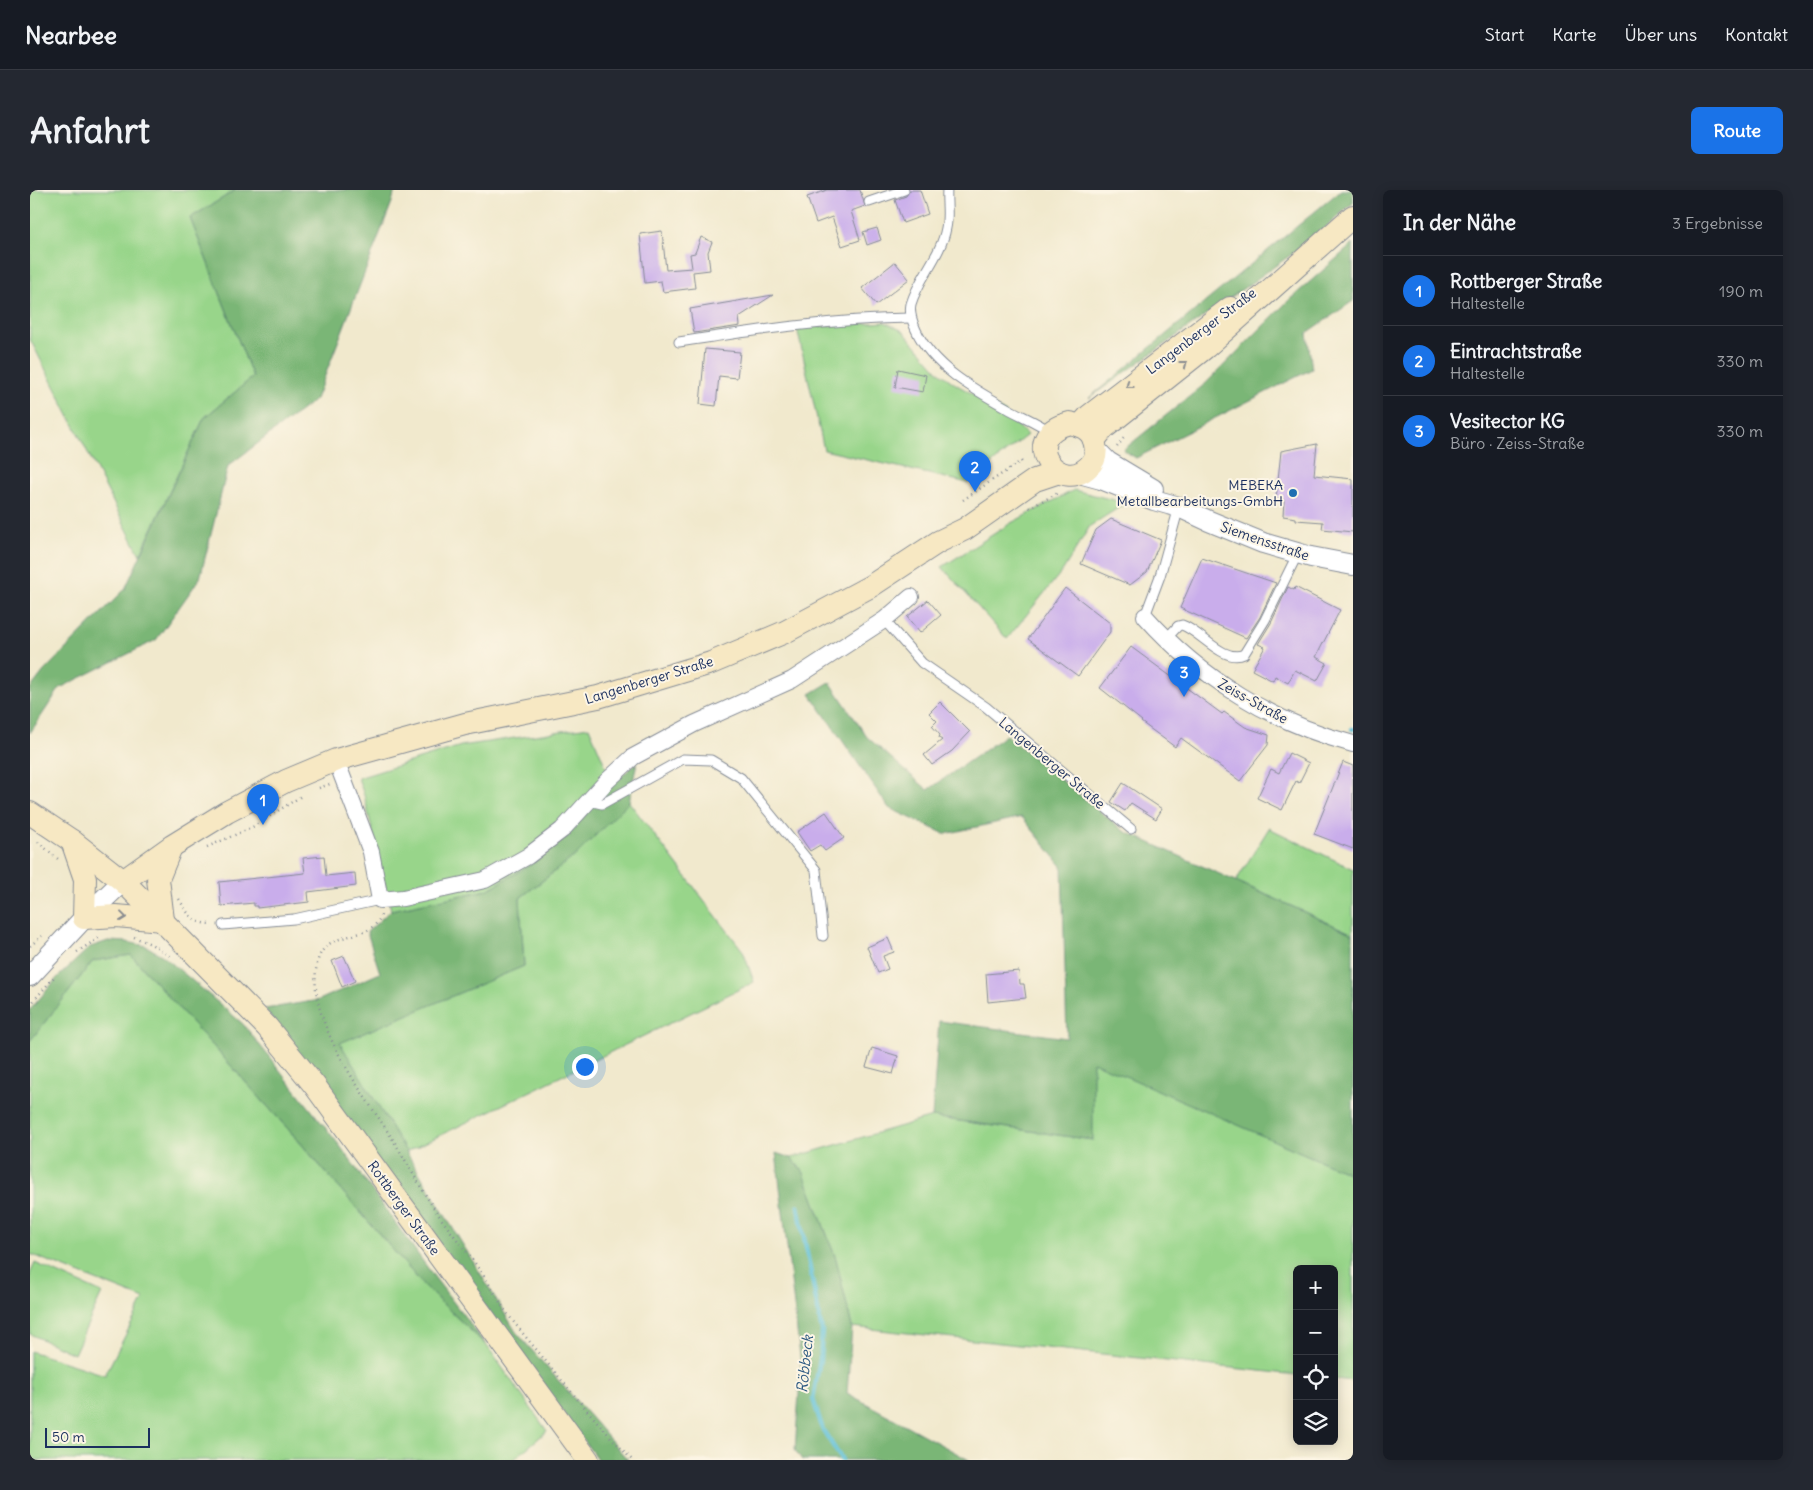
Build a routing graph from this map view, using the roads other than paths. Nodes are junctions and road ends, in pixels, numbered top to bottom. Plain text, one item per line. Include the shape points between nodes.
1 (904, 190) edge
2 (944, 191) edge
3 (869, 202) dead end
4 (1353, 216) edge
5 (911, 318) junction
6 (679, 342) dead end
7 (1047, 440) junction
8 (1094, 444) junction
9 (1066, 479) junction
10 (1179, 508) junction
11 (938, 542) junction
12 (1298, 553) junction
13 (1353, 565) edge
14 (911, 596) dead end
15 (1145, 616) joint
16 (884, 620) junction
17 (1166, 639) junction
18 (1353, 744) edge
19 (340, 769) junction
20 (588, 801) junction
21 (30, 813) edge
22 (1130, 829) dead end
23 (72, 841) junction
24 (172, 846) junction
25 (123, 881) junction
26 (380, 900) junction
27 (84, 918) junction
28 (163, 920) junction
29 (223, 925) road end
30 (823, 936) dead end
31 (30, 976) edge
32 (588, 1460) edge

1 - 3 lane
2 - 5 lane via 948,215 946,230 915,294
4 - 8 main road, Langenberger Straße via 1089,416
5 - 6 lane via 795,325
5 - 7 lane via 925,346 940,363
7 - 8 main road via 1061,425 1070,423
7 - 9 main road via 1046,458 1050,467
7 - 11 main road, Langenberger Straße via 1026,468
8 - 9 main road via 1094,460 1087,468
8 - 10 street, Siemensstraße
9 - 10 street, Siemensstraße via 1101,479
9 - 11 main road, Langenberger Straße via 1035,480 965,529
10 - 12 street, Siemensstraße via 1263,543
10 - 15 lane
11 - 19 main road, Langenberger Straße via 871,586 785,632 711,663 598,698 465,724
12 - 13 street, Siemensstraße
12 - 17 lane via 1244,654 1234,657 1182,625
14 - 16 street
15 - 17 street, Zeiss-Straße
16 - 20 street via 792,680 694,724 633,757
16 - 22 lane, Langenberger Straße via 922,663 986,708
17 - 18 street, Zeiss-Straße via 1207,675 1242,697 1278,716
19 - 24 main road, Langenberger Straße via 286,781
19 - 26 street via 371,852
20 - 26 street via 562,830 528,856 485,880
20 - 30 lane via 602,804 683,759 711,760 741,778 816,870
21 - 23 main road, Rottberger Straße
23 - 25 main road, Rottberger Straße
23 - 27 main road via 85,879
24 - 25 main road, Langenberger Straße
24 - 28 main road via 158,879
25 - 27 street
25 - 28 main road, Rottberger Straße
26 - 29 lane via 294,919
27 -> 28 main road via 116,916
27 - 31 street
28 - 32 main road, Rottberger Straße via 267,1027 315,1086

